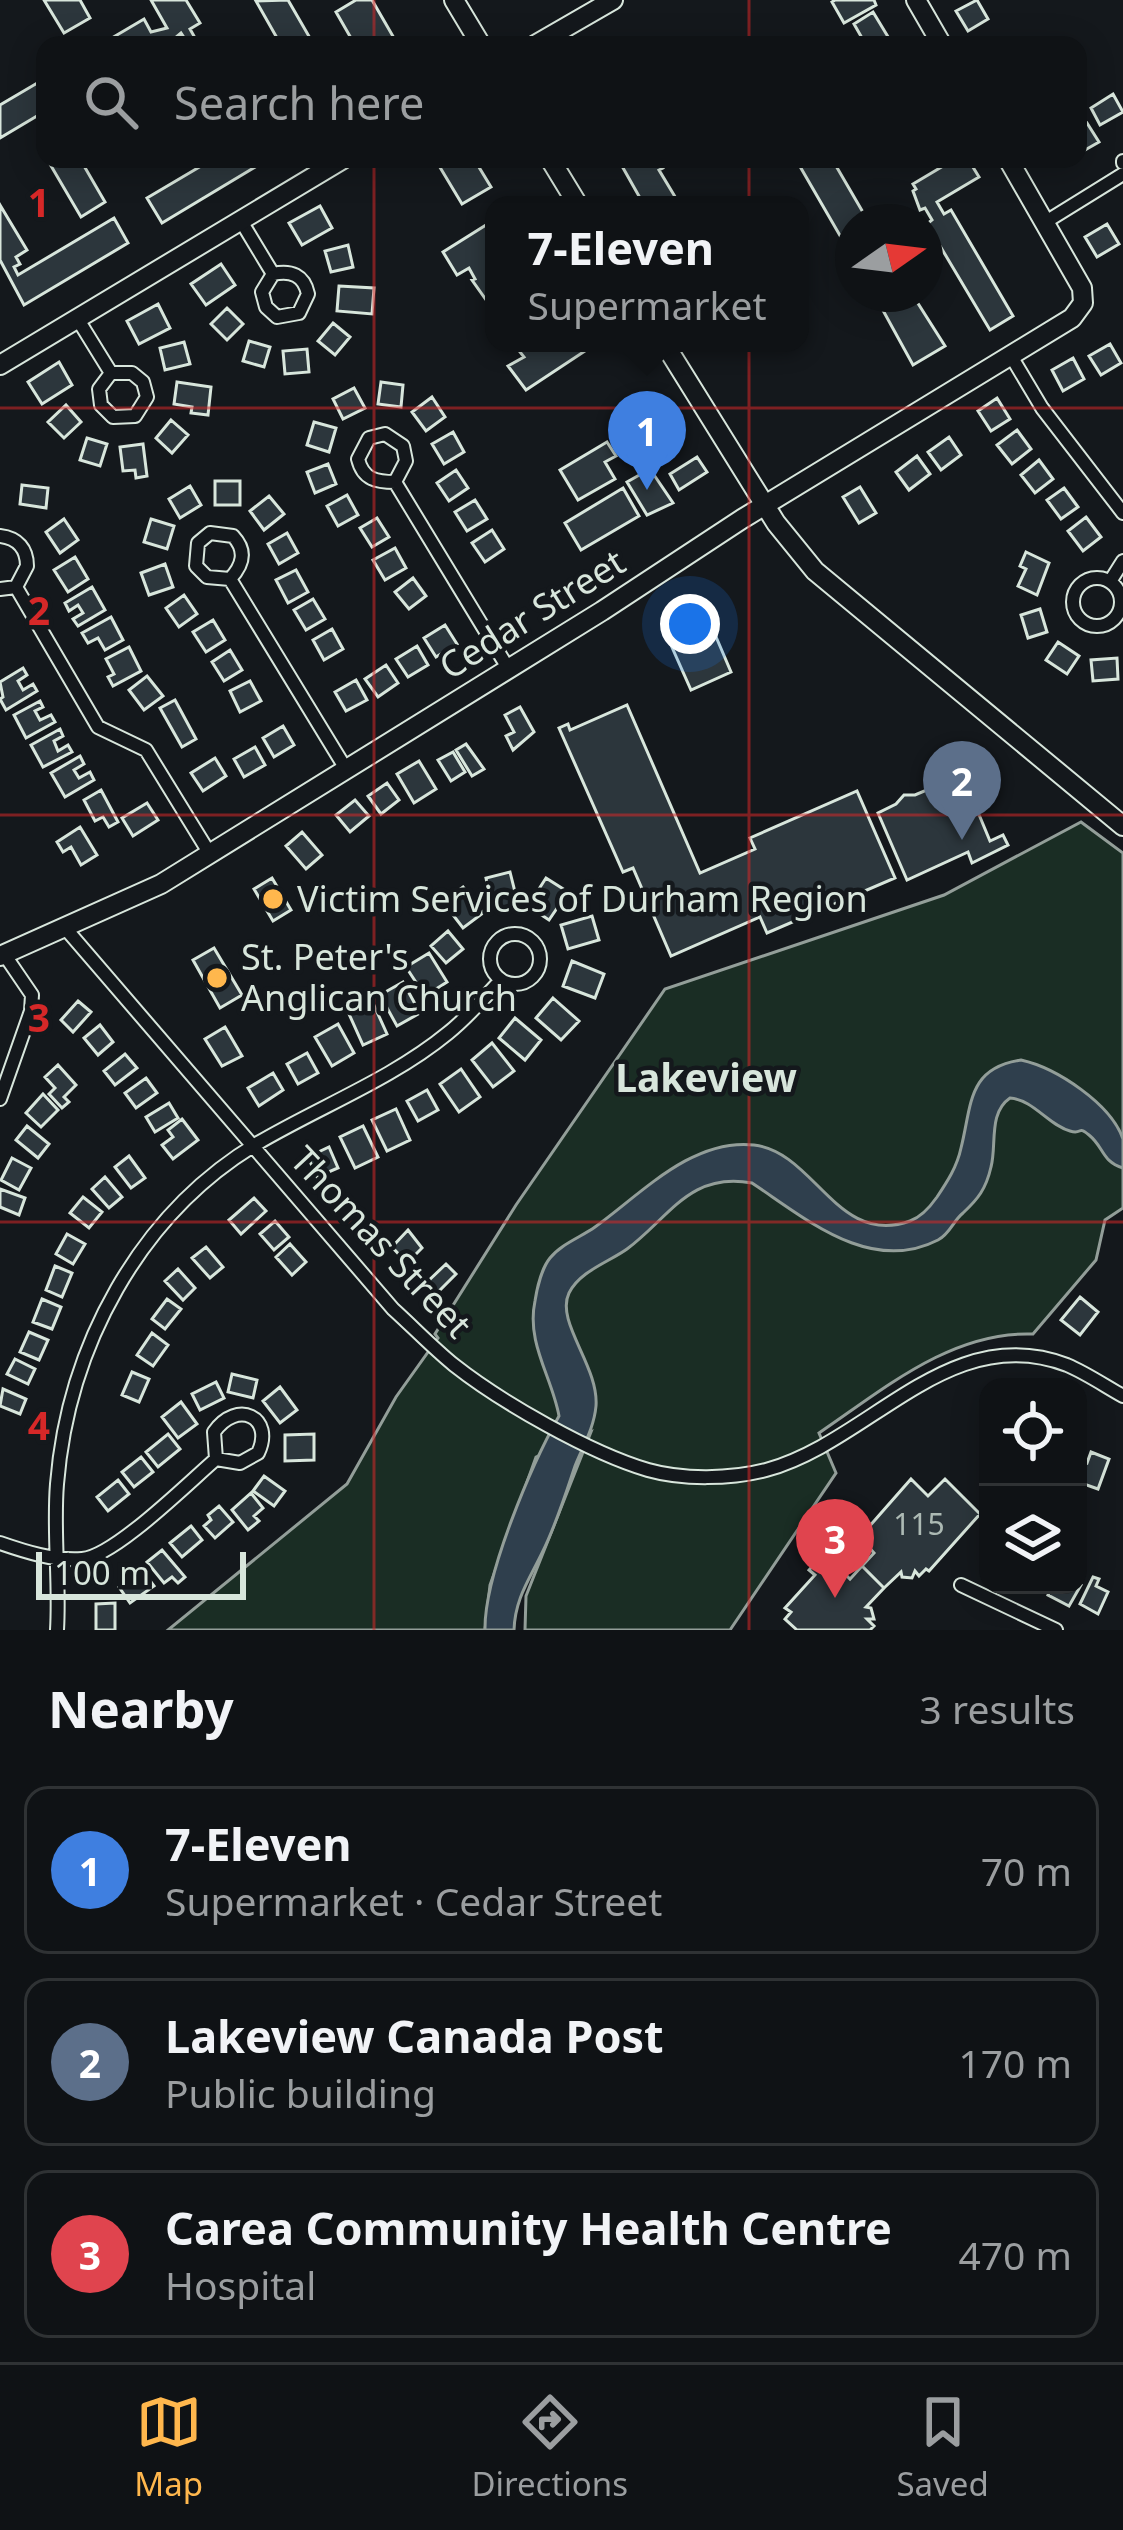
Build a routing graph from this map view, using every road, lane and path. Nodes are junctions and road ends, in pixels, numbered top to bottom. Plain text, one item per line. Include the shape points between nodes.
1 (454, 0) edge
2 (614, 0) edge
3 (916, 0) edge
4 (476, 36) edge
5 (551, 36) edge
6 (937, 36) edge
7 (328, 168) edge
8 (555, 168) edge
9 (1013, 168) edge
10 (1123, 174) edge
11 (573, 196) edge
12 (241, 220) junction
13 (1044, 223) junction
14 (273, 274) dead end
15 (77, 318) junction
16 (670, 352) edge
17 (1011, 356) junction
18 (0, 365) edge
19 (111, 373) junction
20 (395, 482) junction
21 (765, 505) junction
22 (1123, 513) edge
23 (0, 536) edge
24 (1123, 561) edge
25 (230, 579) junction
26 (1112, 580) junction
27 (16, 587) junction
28 (0, 589) edge
29 (508, 668) junction
30 (346, 769) junction
31 (1123, 826) edge
32 (210, 854) junction
33 (66, 929) junction
34 (2, 955) edge
35 (500, 981) junction
36 (0, 1099) edge
37 (252, 1146) junction
38 (1123, 1396) edge
39 (216, 1459) junction
40 (0, 1543) edge
41 (56, 1558) junction
42 (961, 1585) dead end
43 (57, 1630) edge
44 (1056, 1630) edge

1 - 4 street
2 - 5 street
3 - 6 street
7 - 12 street
8 - 11 street
9 - 13 street
10 - 13 street
12 - 14 street
12 - 15 street
13 - 17 street, Cedar Street via 1078,279 1082,302 1072,318
15 - 18 street
15 - 19 street
16 - 21 street
17 - 21 street, Cedar Street
17 - 22 street
19 - 19 street via 143,382 147,397 135,416 113,417 101,406
20 - 20 street via 406,461 403,446 385,434 369,438 359,451 364,474
20 - 29 street
21 - 29 street, Cedar Street
21 - 31 street via 815,571
23 - 27 street via 18,542 27,558
24 - 26 street
25 - 25 street via 207,578 196,566 198,543 210,533 232,536 242,550
25 - 30 street
26 - 26 street via 1119,612 1101,626 1085,623 1073,605 1077,590 1088,580
27 - 28 street
27 - 32 street via 98,727 146,750
29 - 30 street, Cedar Street
30 - 32 street, Cedar Street
32 - 33 street, Cedar Street
33 - 34 street, Cedar Street
33 - 37 street, Thomas Street
34 - 36 street via 32,994
35 - 35 street via 518,983 537,971 531,939 507,935 494,946
35 - 37 street via 428,1048
37 - 38 street, Thomas Street via 394,1309 454,1365 523,1410 649,1470 763,1471 825,1446 940,1373 990,1356 1062,1363
37 - 41 street via 155,1227 106,1310 63,1431
39 - 39 street via 240,1463 257,1453 256,1420 245,1413 221,1421
39 - 41 street via 110,1550
40 - 41 street
41 - 43 street
42 - 44 street

